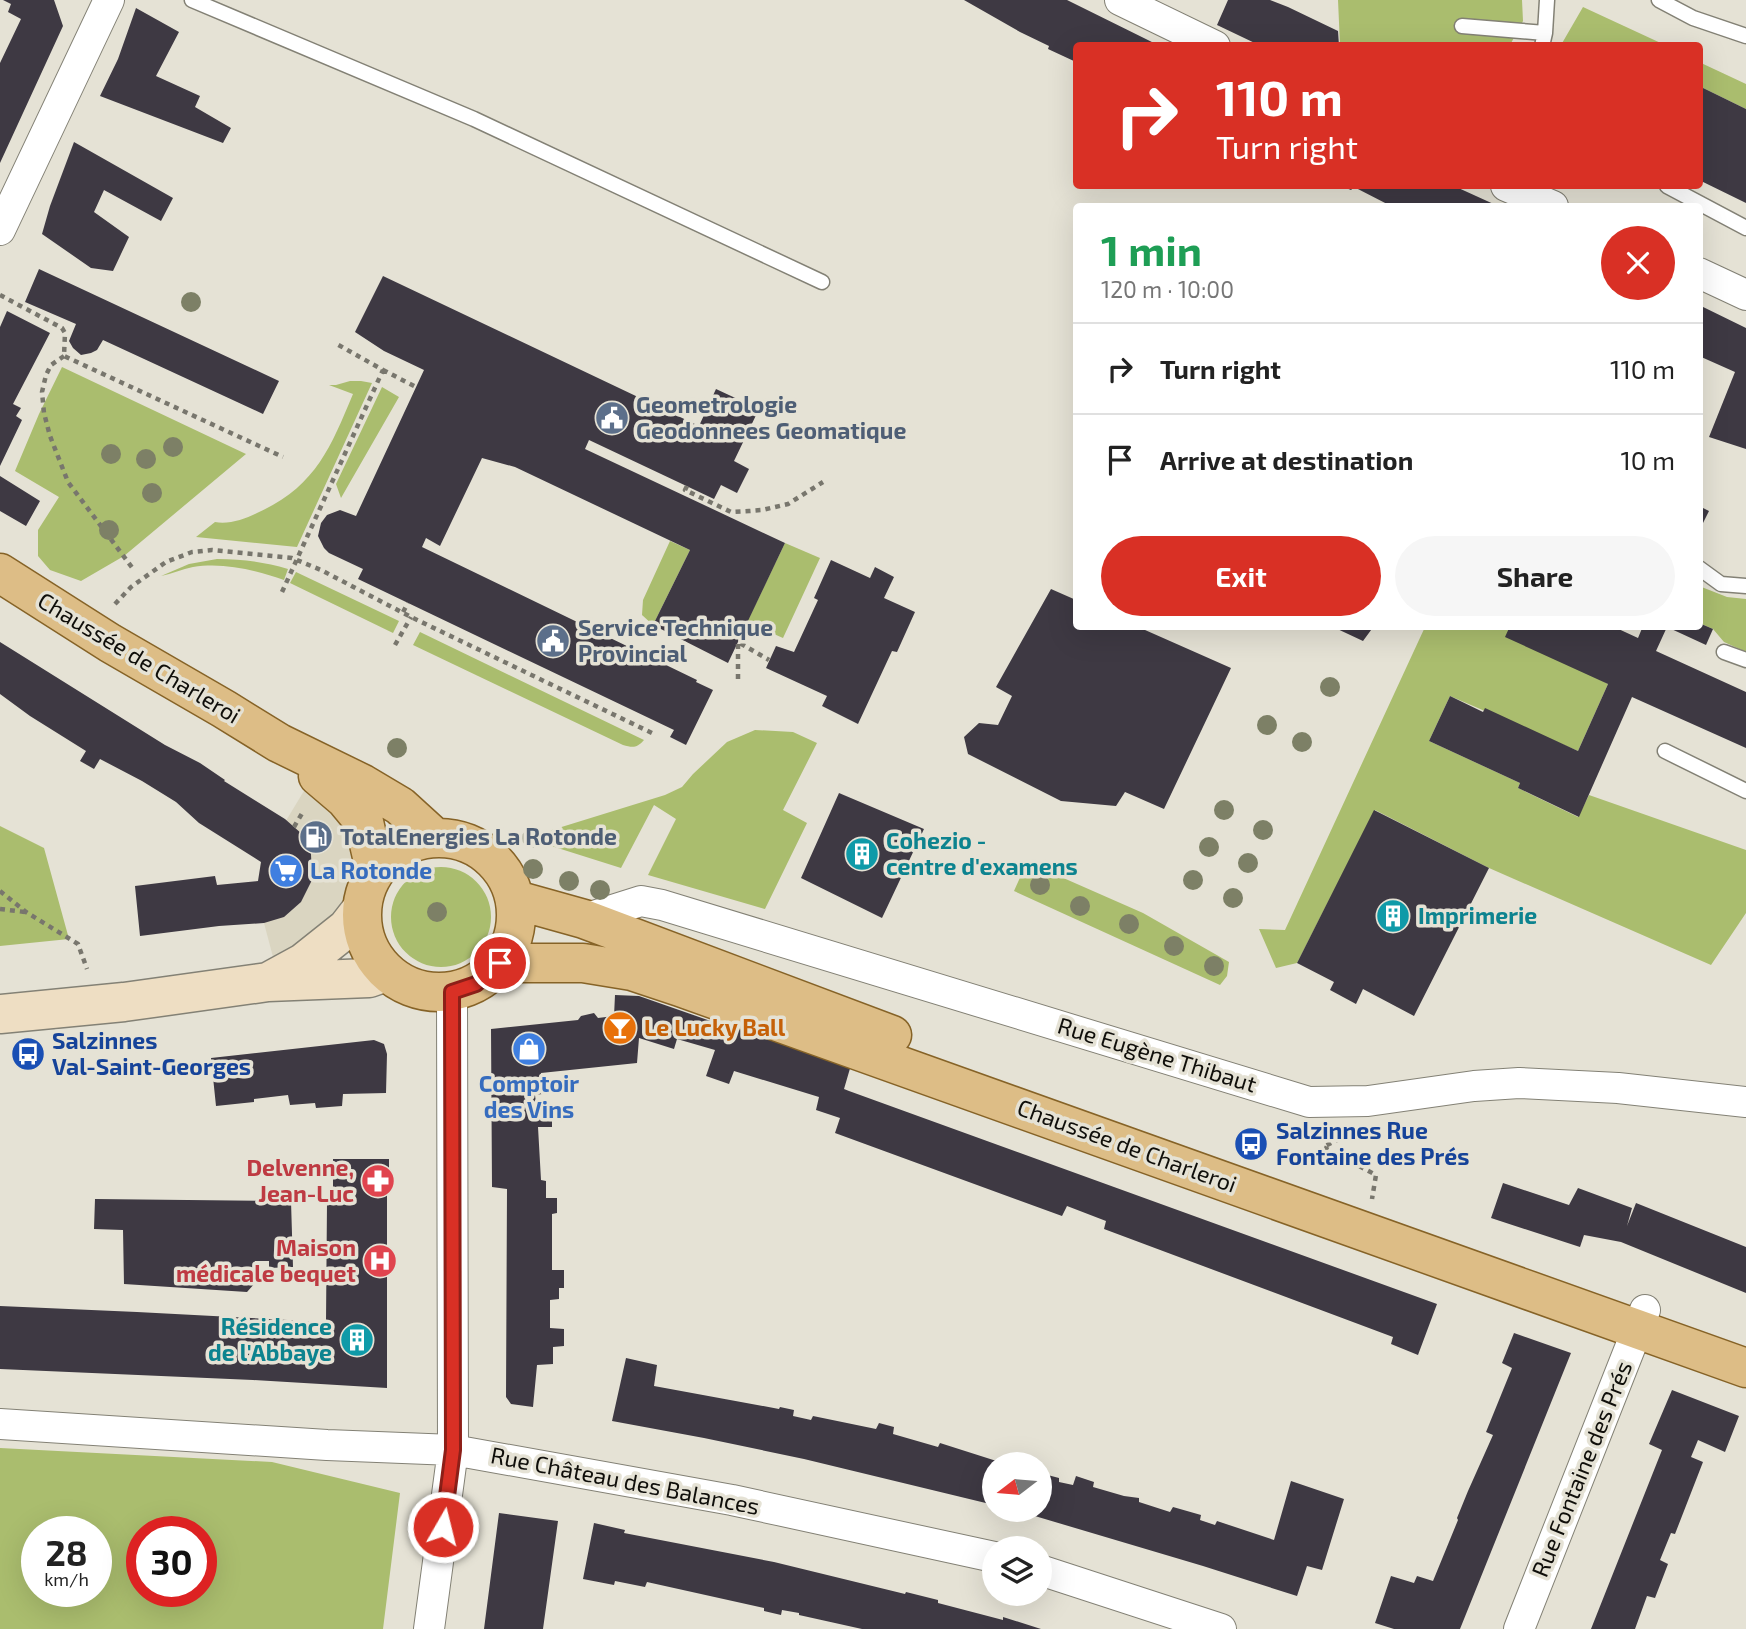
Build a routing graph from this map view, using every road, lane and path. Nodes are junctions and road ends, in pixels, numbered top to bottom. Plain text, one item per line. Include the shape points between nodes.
1 (192, 0) edge
2 (1120, 0) edge
3 (1547, 0) edge
4 (1659, 0) edge
5 (108, 1) edge
6 (1462, 26) dead end
7 (1746, 36) edge
8 (1544, 39) edge
9 (1207, 42) edge
10 (1513, 189) edge
11 (1673, 189) edge
12 (1546, 203) edge
13 (1699, 203) edge
14 (1703, 205) edge
15 (1746, 228) edge
16 (0, 230) edge
17 (1703, 274) edge
18 (822, 282) dead end
19 (0, 295) edge
20 (1746, 295) edge
21 (335, 342) dead end
22 (64, 356) junction
23 (383, 370) junction
24 (416, 387) dead end
25 (283, 457) dead end
26 (823, 482) dead end
27 (687, 486) dead end
28 (297, 560) junction
29 (134, 570) dead end
30 (1703, 571) edge
31 (0, 573) edge
32 (1746, 586) edge
33 (282, 592) dead end
34 (408, 603) dead end
35 (403, 612) junction
36 (411, 617) junction
37 (90, 630) junction
38 (396, 645) dead end
39 (1724, 652) dead end
40 (769, 660) dead end
41 (1746, 660) edge
42 (737, 679) dead end
43 (654, 734) dead end
44 (279, 743) junction
45 (1665, 751) dead end
46 (1746, 791) edge
47 (434, 837) junction
48 (375, 870) junction
49 (0, 891) edge
50 (516, 900) junction
51 (0, 909) edge
52 (361, 909) junction
53 (26, 912) junction
54 (584, 919) junction
55 (500, 963) junction
56 (87, 969) dead end
57 (386, 972) junction
58 (268, 982) junction
59 (452, 992) junction
60 (0, 1014) edge
61 (1368, 1101) junction
62 (1746, 1102) edge
63 (1370, 1214) junction
64 (1641, 1319) junction
65 (1746, 1348) edge
66 (1746, 1368) edge
67 (0, 1424) edge
68 (453, 1450) junction
69 (982, 1554) edge
70 (1052, 1574) edge
71 (429, 1629) edge
72 (1221, 1629) edge
73 (1519, 1629) edge

1 - 18 lane via 474,119
2 - 9 street
3 - 8 lane
4 - 7 lane via 1693,18
5 - 16 street
6 - 8 lane
10 - 12 street
11 - 13 lane
14 - 15 lane
17 - 20 street
19 - 22 path via 62,328
21 - 23 path
22 - 25 path
22 - 29 path via 51,365 42,392 50,436 68,482
23 - 24 path
23 - 28 path
26 - 27 path via 788,504 731,512 685,490
28 - 33 path
28 - 35 path
28 - 37 path via 212,550 192,552 166,562 131,587
30 - 32 lane via 1721,584
31 - 37 main road, Chaussée de Charleroi
34 - 35 path
35 - 36 path
36 - 38 path
36 - 43 path
37 - 44 main road, Chaussée de Charleroi
39 - 41 lane
40 - 42 path via 738,642
44 - 47 main road, Chaussée de Charleroi via 400,806
44 - 48 main road, Chaussée de Charleroi via 345,799 364,822
45 - 46 lane
47 - 48 main road via 391,853
47 - 50 main road via 481,849 497,863
48 - 52 main road
49 - 53 path
50 - 54 main road, Chaussée de Charleroi
50 - 55 main road via 514,933
51 - 53 path
52 - 57 main road via 363,932
52 - 58 main road via 348,928 303,963
53 - 56 path via 78,944
54 - 61 street, Rue Eugène Thibaut via 641,901 662,905 1309,1102
54 - 63 main road, Chaussée de Charleroi
55 - 59 main road via 476,984
55 - 64 main road, Chaussée de Charleroi via 583,963 632,971
57 - 58 main road via 369,978
57 - 59 main road via 428,992
58 - 60 main road
59 - 68 street
61 - 62 street, Rue Eugène Thibaut via 1519,1083
61 - 63 path via 1369,1124 1323,1147 1376,1175
63 - 64 main road, Chaussée de Charleroi
64 - 65 main road, Chaussée de Charleroi
64 - 66 main road, Chaussée de Charleroi
64 - 73 street, Rue Fontaine des Prés
67 - 68 street, Rue Château des Balances
68 - 69 street, Rue Château des Balances via 732,1500
68 - 71 street
70 - 72 street

